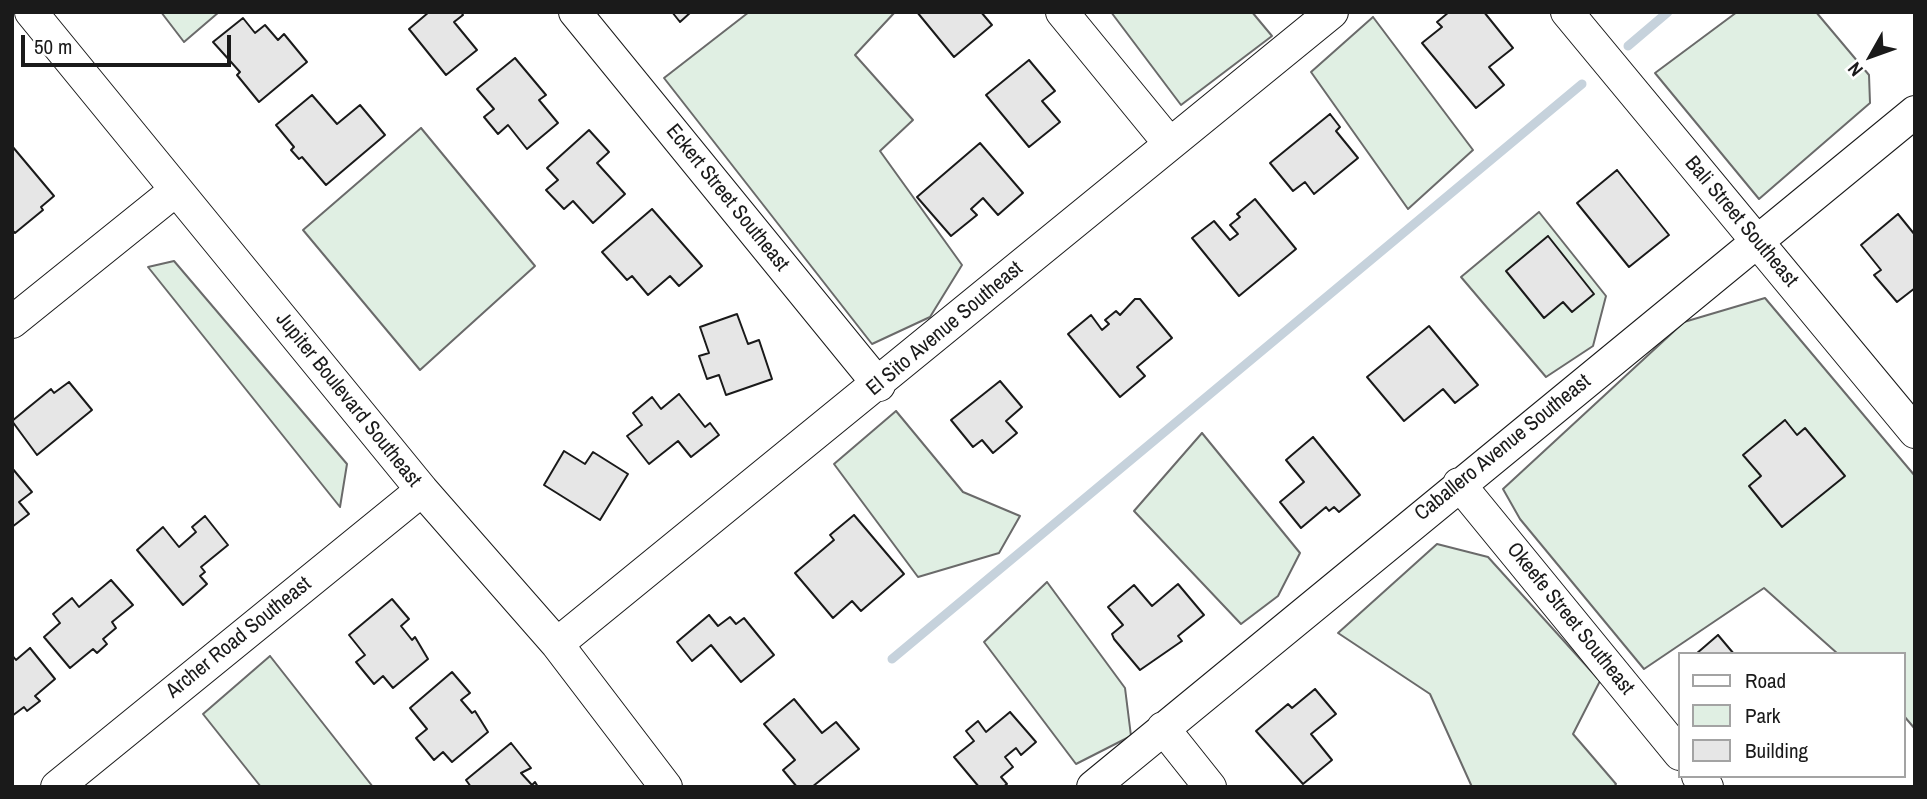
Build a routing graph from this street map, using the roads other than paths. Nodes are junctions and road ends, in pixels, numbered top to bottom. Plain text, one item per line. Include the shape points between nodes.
1 (31, 12) edge
2 (575, 12) edge
3 (1062, 12) edge
4 (1332, 12) edge
5 (1567, 12) edge
6 (1915, 112) edge
7 (1170, 144) junction
8 (176, 190) junction
9 (1756, 241) junction
10 (12, 322) edge
11 (878, 385) junction
12 (1915, 432) edge
13 (1460, 484) junction
14 (422, 490) junction
15 (557, 644) junction
16 (1163, 729) junction
17 (1678, 752) edge
18 (664, 786) edge
19 (57, 787) edge
20 (1093, 787) edge
21 (1210, 787) edge

1 - 8 street, Jupiter Boulevard Southeast
2 - 11 street, Eckert Street Southeast
3 - 7 street
4 - 7 street, El Sito Avenue Southeast
5 - 9 street, Bali Street Southeast
6 - 9 street, Caballero Avenue Southeast
7 - 11 street, El Sito Avenue Southeast
8 - 10 street
8 - 14 street, Jupiter Boulevard Southeast
9 - 12 street, Bali Street Southeast
9 - 13 street, Caballero Avenue Southeast
11 - 15 street, El Sito Avenue Southeast
13 - 16 street, Caballero Avenue Southeast
13 - 17 street, Okeefe Street Southeast
14 - 15 street, Jupiter Boulevard Southeast
14 - 19 street, Archer Road Southeast
15 - 18 street, Jupiter Boulevard Southeast
16 - 20 street, Caballero Avenue Southeast
16 - 21 street

